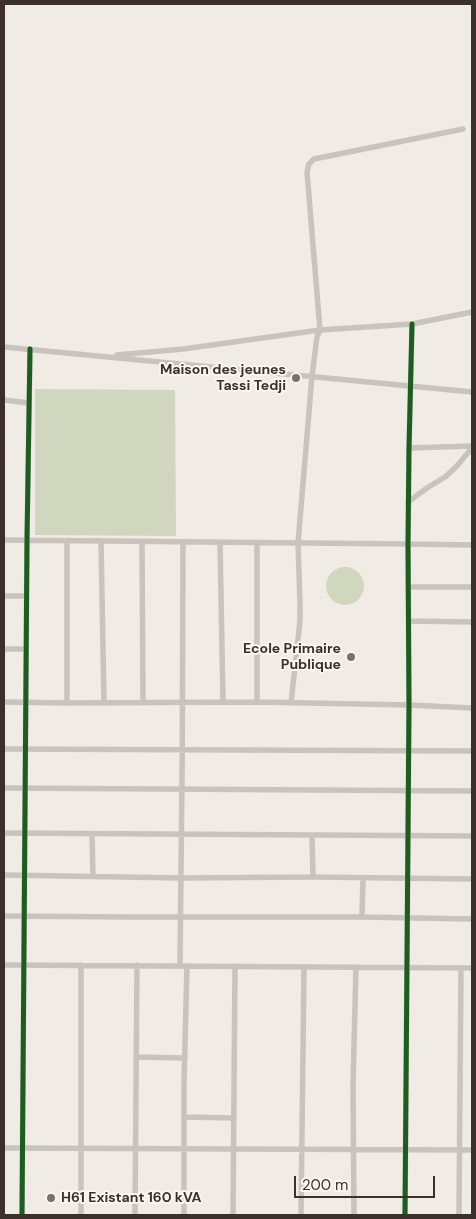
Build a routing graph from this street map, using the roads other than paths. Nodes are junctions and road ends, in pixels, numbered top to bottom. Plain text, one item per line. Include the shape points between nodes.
1 (463, 129) dead end
2 (472, 312) edge
3 (412, 324) junction
4 (320, 330) junction
5 (4, 347) edge
6 (30, 349) junction
7 (103, 357) junction
8 (312, 376) junction
9 (411, 386) junction
10 (472, 392) edge
11 (4, 400) edge
12 (29, 403) junction
13 (472, 447) edge
14 (409, 448) junction
15 (408, 502) junction
16 (4, 540) edge
17 (27, 540) junction
18 (67, 541) junction
19 (102, 541) junction
20 (142, 542) junction
21 (184, 542) junction
22 (220, 543) junction
23 (256, 543) junction
24 (298, 543) junction
25 (408, 544) junction
26 (472, 545) edge
27 (408, 587) junction
28 (472, 587) edge
29 (4, 596) edge
30 (26, 596) junction
31 (409, 621) junction
32 (472, 622) edge
33 (4, 649) edge
34 (26, 649) junction
35 (223, 701) junction
36 (4, 702) edge
37 (104, 702) junction
38 (183, 702) junction
39 (257, 702) junction
40 (26, 703) junction
41 (67, 703) junction
42 (143, 703) junction
43 (291, 703) junction
44 (409, 705) junction
45 (472, 708) edge
46 (4, 749) edge
47 (25, 749) junction
48 (183, 749) junction
49 (409, 750) junction
50 (472, 751) edge
51 (4, 788) edge
52 (24, 788) junction
53 (182, 790) junction
54 (408, 791) junction
55 (472, 791) edge
56 (4, 833) edge
57 (25, 833) junction
58 (92, 834) junction
59 (182, 834) junction
60 (312, 835) junction
61 (408, 836) junction
62 (472, 836) edge
63 (4, 875) edge
64 (25, 875) junction
65 (93, 876) junction
66 (313, 876) junction
67 (182, 878) junction
68 (363, 878) junction
69 (408, 878) junction
70 (472, 879) edge
71 (4, 916) edge
72 (24, 916) junction
73 (181, 917) junction
74 (362, 917) junction
75 (408, 919) junction
76 (472, 920) edge
77 (4, 965) edge
78 (24, 965) junction
79 (81, 965) junction
80 (137, 965) junction
81 (184, 966) junction
82 (235, 966) junction
83 (304, 967) junction
84 (356, 967) junction
85 (407, 968) junction
86 (461, 968) junction
87 (472, 968) edge
88 (136, 1057) junction
89 (185, 1058) junction
90 (184, 1117) junction
91 (234, 1118) junction
92 (4, 1148) edge
93 (23, 1148) junction
94 (82, 1148) junction
95 (135, 1148) junction
96 (185, 1149) junction
97 (234, 1149) junction
98 (301, 1149) junction
99 (354, 1150) junction
100 (406, 1150) junction
101 (459, 1150) junction
102 (472, 1150) edge
103 (22, 1215) edge
104 (81, 1215) edge
105 (135, 1215) edge
106 (184, 1215) edge
107 (233, 1215) edge
108 (300, 1215) edge
109 (354, 1215) edge
110 (405, 1215) edge
111 (459, 1215) edge

1 - 4 street via 314,159 308,164
2 - 3 street
3 - 4 street
3 - 9 street
4 - 7 street
4 - 8 street
5 - 6 street
6 - 7 street
6 - 12 street
7 - 8 street
8 - 9 street
8 - 24 street
9 - 10 street
9 - 14 street
11 - 12 street
12 - 17 street
13 - 14 street
13 - 15 street via 445,477
14 - 15 street
15 - 25 street
16 - 17 street
17 - 18 street
17 - 30 street
18 - 19 street
18 - 41 street
19 - 20 street
19 - 37 street
20 - 21 street
20 - 42 street
21 - 22 street
21 - 38 street
22 - 23 street
22 - 35 street
23 - 24 street
23 - 39 street
24 - 25 street
24 - 43 street via 300,604
25 - 26 street
25 - 27 street
27 - 28 street
27 - 31 street
29 - 30 street
30 - 34 street
31 - 32 street
31 - 44 street
33 - 34 street
34 - 40 street
35 - 38 street
35 - 39 street
36 - 40 street
37 - 41 street
37 - 42 street
38 - 42 street
38 - 48 street
39 - 43 street
40 - 41 street
40 - 47 street
43 - 44 street
44 - 45 street
44 - 49 street
46 - 47 street
47 - 48 street
47 - 52 street
48 - 49 street
48 - 53 street
49 - 50 street
49 - 54 street
51 - 52 street
52 - 53 street
52 - 57 street
53 - 54 street
53 - 59 street
54 - 55 street
54 - 61 street
56 - 57 street
57 - 58 street
57 - 64 street
58 - 59 street
58 - 65 street
59 - 60 street
59 - 67 street
60 - 61 street
60 - 66 street
61 - 62 street
61 - 69 street
63 - 64 street
64 - 65 street
64 - 72 street
65 - 67 street
66 - 67 street
66 - 68 street
67 - 73 street
68 - 69 street
68 - 74 street
69 - 70 street
69 - 75 street
71 - 72 street
72 - 73 street
72 - 78 street
73 - 74 street
73 - 81 street
74 - 75 street
75 - 76 street
75 - 85 street
77 - 78 street
78 - 79 street
78 - 93 street
79 - 80 street
79 - 94 street
80 - 81 street
80 - 88 street
81 - 82 street
81 - 89 street
82 - 83 street
82 - 91 street
83 - 84 street
83 - 98 street
84 - 85 street
84 - 99 street
85 - 86 street
85 - 100 street
86 - 87 street
86 - 101 street
88 - 89 street
88 - 95 street
89 - 90 street
90 - 91 street
90 - 96 street
91 - 97 street
92 - 93 street
93 - 94 street
93 - 103 street
94 - 95 street
94 - 104 street
95 - 96 street
95 - 105 street
96 - 97 street
96 - 106 street
97 - 98 street
97 - 107 street
98 - 99 street
98 - 108 street
99 - 100 street
99 - 109 street
100 - 101 street
100 - 110 street
101 - 102 street
101 - 111 street

